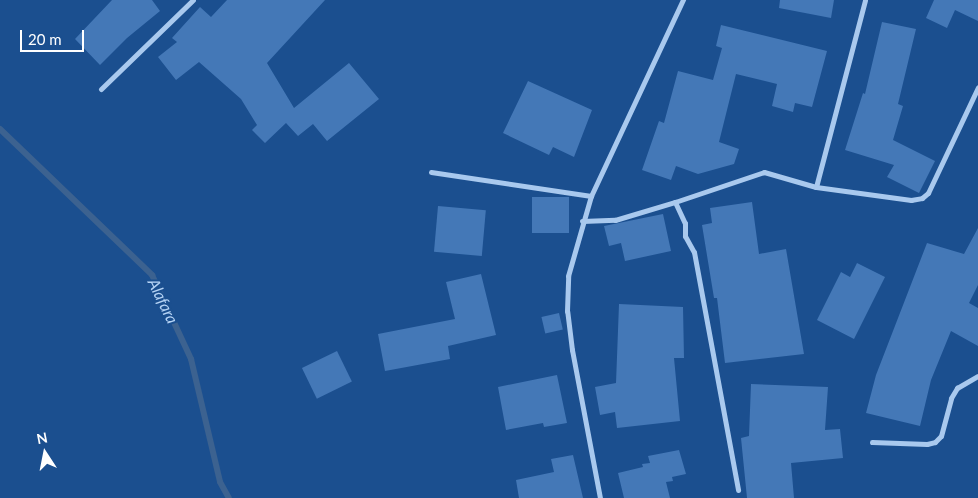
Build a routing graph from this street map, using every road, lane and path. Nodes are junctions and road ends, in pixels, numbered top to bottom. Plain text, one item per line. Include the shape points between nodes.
1 (193, 0) edge
2 (683, 0) edge
3 (865, 0) edge
4 (978, 87) edge
5 (101, 90) dead end
6 (430, 172) dead end
7 (816, 187) junction
8 (591, 196) junction
9 (675, 202) junction
10 (582, 221) junction
11 (978, 376) edge
12 (872, 442) dead end
13 (738, 490) dead end
14 (600, 498) edge

1 - 5 street
2 - 8 street
3 - 7 street
4 - 7 street via 928,193 922,198 911,200
6 - 8 street
7 - 9 street via 764,172
8 - 10 street
9 - 10 street via 615,220
9 - 13 street via 685,223 685,236 694,252
10 - 14 street via 568,276 567,311
11 - 12 street via 957,388 951,398 941,436 935,442

